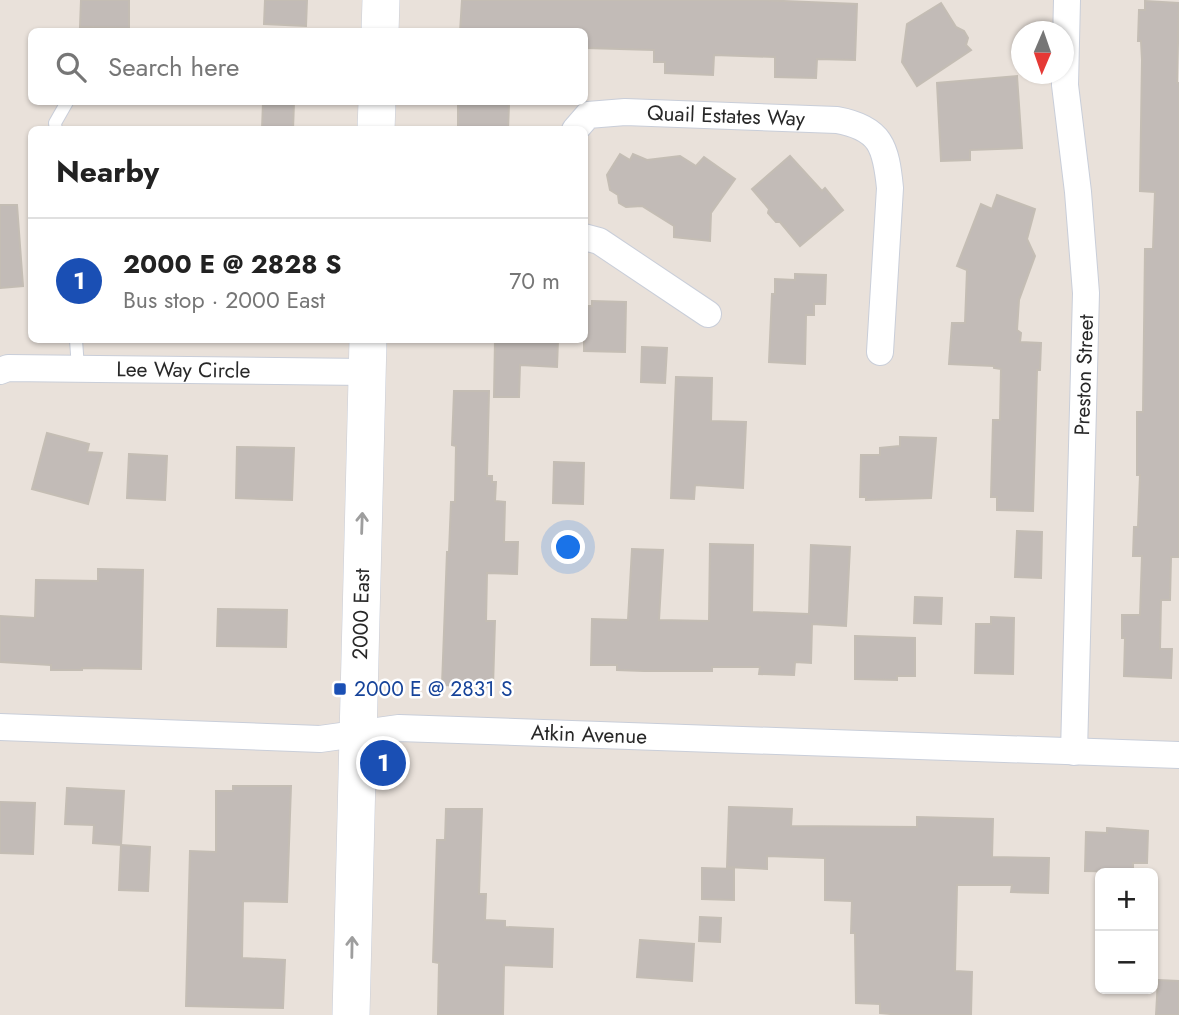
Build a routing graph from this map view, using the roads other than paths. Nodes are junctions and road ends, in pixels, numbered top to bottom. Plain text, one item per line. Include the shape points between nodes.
1 (381, 0) edge
2 (1068, 0) edge
3 (380, 28) edge
4 (65, 105) edge
5 (377, 105) edge
6 (55, 126) edge
7 (376, 126) edge
8 (579, 126) edge
9 (588, 238) edge
10 (708, 314) dead end
11 (76, 343) edge
12 (880, 352) dead end
13 (367, 356) edge
14 (3, 363) edge
15 (79, 368) junction
16 (0, 727) edge
17 (357, 734) junction
18 (1074, 752) junction
19 (1179, 755) edge
20 (351, 1015) edge

1 - 3 street
2 - 18 street, Preston Street via 1065,85 1086,293
4 - 6 lane
5 - 7 street
8 - 12 street, Quail Estates Way via 588,116 625,112 837,120 858,124 877,138 887,162 890,188
9 - 10 street via 600,241
11 - 15 lane
13 - 15 street, Lee Way Circle
17 -> 13 street, 2000 East
14 - 15 street, Lee Way Circle
16 - 17 street, Atkin Avenue via 320,739
17 - 18 street, Atkin Avenue via 399,728
20 -> 17 street, 2000 East
18 - 19 street, Atkin Avenue

